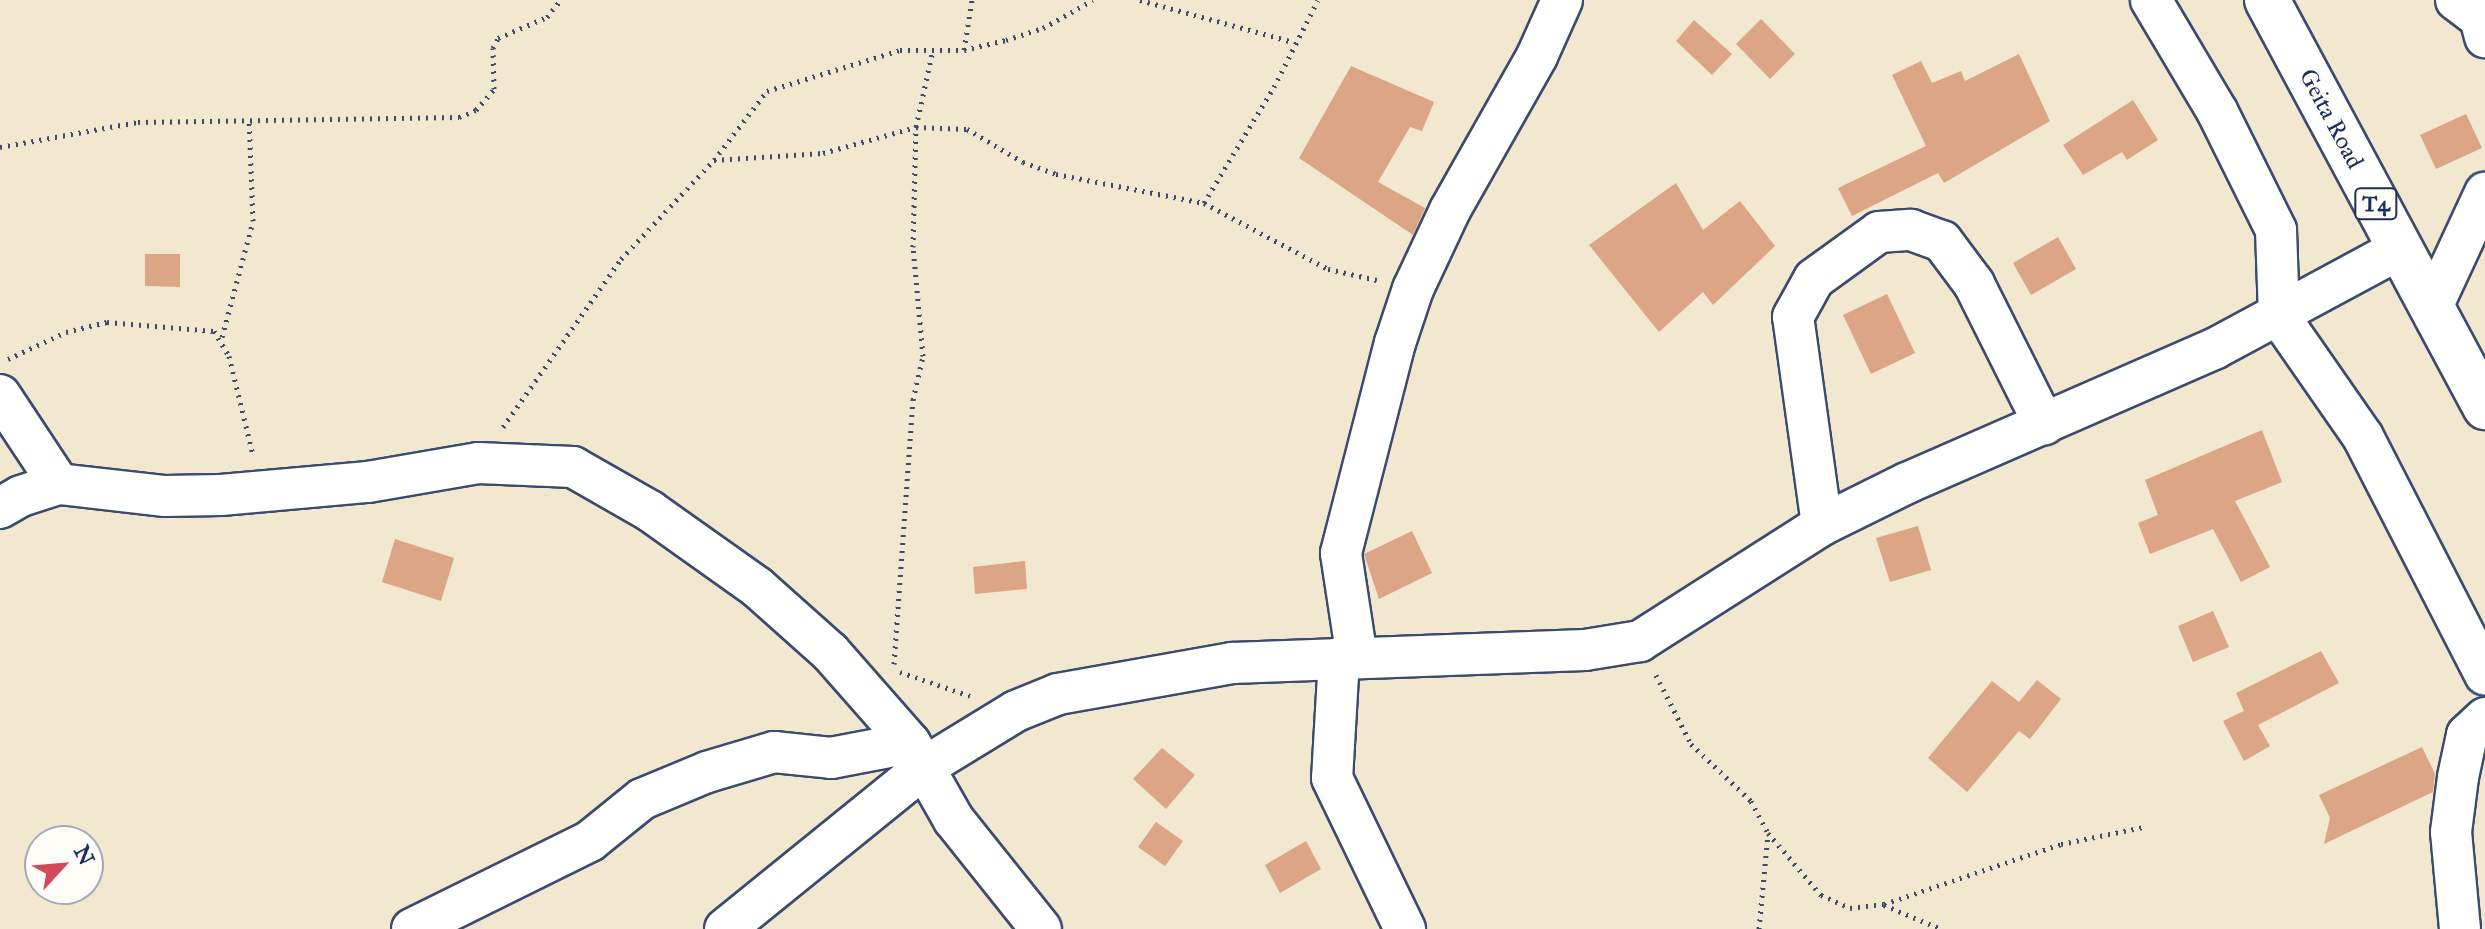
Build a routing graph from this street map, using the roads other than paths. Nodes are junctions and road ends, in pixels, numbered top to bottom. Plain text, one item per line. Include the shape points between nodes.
1 (1562, 0) edge
2 (2151, 0) edge
3 (2267, 0) edge
4 (2485, 193) edge
5 (2400, 249) junction
6 (2432, 307) junction
7 (2279, 316) junction
8 (0, 395) edge
9 (2485, 407) edge
10 (2044, 424) junction
11 (59, 484) junction
12 (0, 508) edge
13 (1822, 525) junction
14 (1348, 658) junction
15 (2485, 674) edge
16 (2485, 718) edge
17 (918, 754) junction
18 (412, 929) edge
19 (725, 929) edge
20 (1041, 929) edge
21 (1405, 929) edge
22 (2460, 929) edge

1 - 14 street via 1413,289 1341,553
2 - 7 street via 2238,150 2276,230
3 - 5 highway, Geita Road / T4
4 - 6 street
5 - 6 highway, Geita Road / T4
5 - 7 street
6 - 9 highway, Geita Road / T4
7 - 10 street
7 - 15 street via 2363,437
8 - 11 street
10 - 13 street
10 - 13 street via 1974,284 1942,241 1911,230 1879,232 1814,279 1793,317
11 - 12 street
11 - 17 street via 165,496 368,482 478,463 573,467 650,511 800,623
13 - 14 street via 1640,641 1585,650
14 - 17 street via 1232,663 1123,679 1058,694
14 - 21 street via 1332,778
16 - 22 street via 2467,735 2451,832
17 - 18 street via 831,758 774,752 707,772 642,799 590,841
17 - 19 street
17 - 20 street via 954,820

